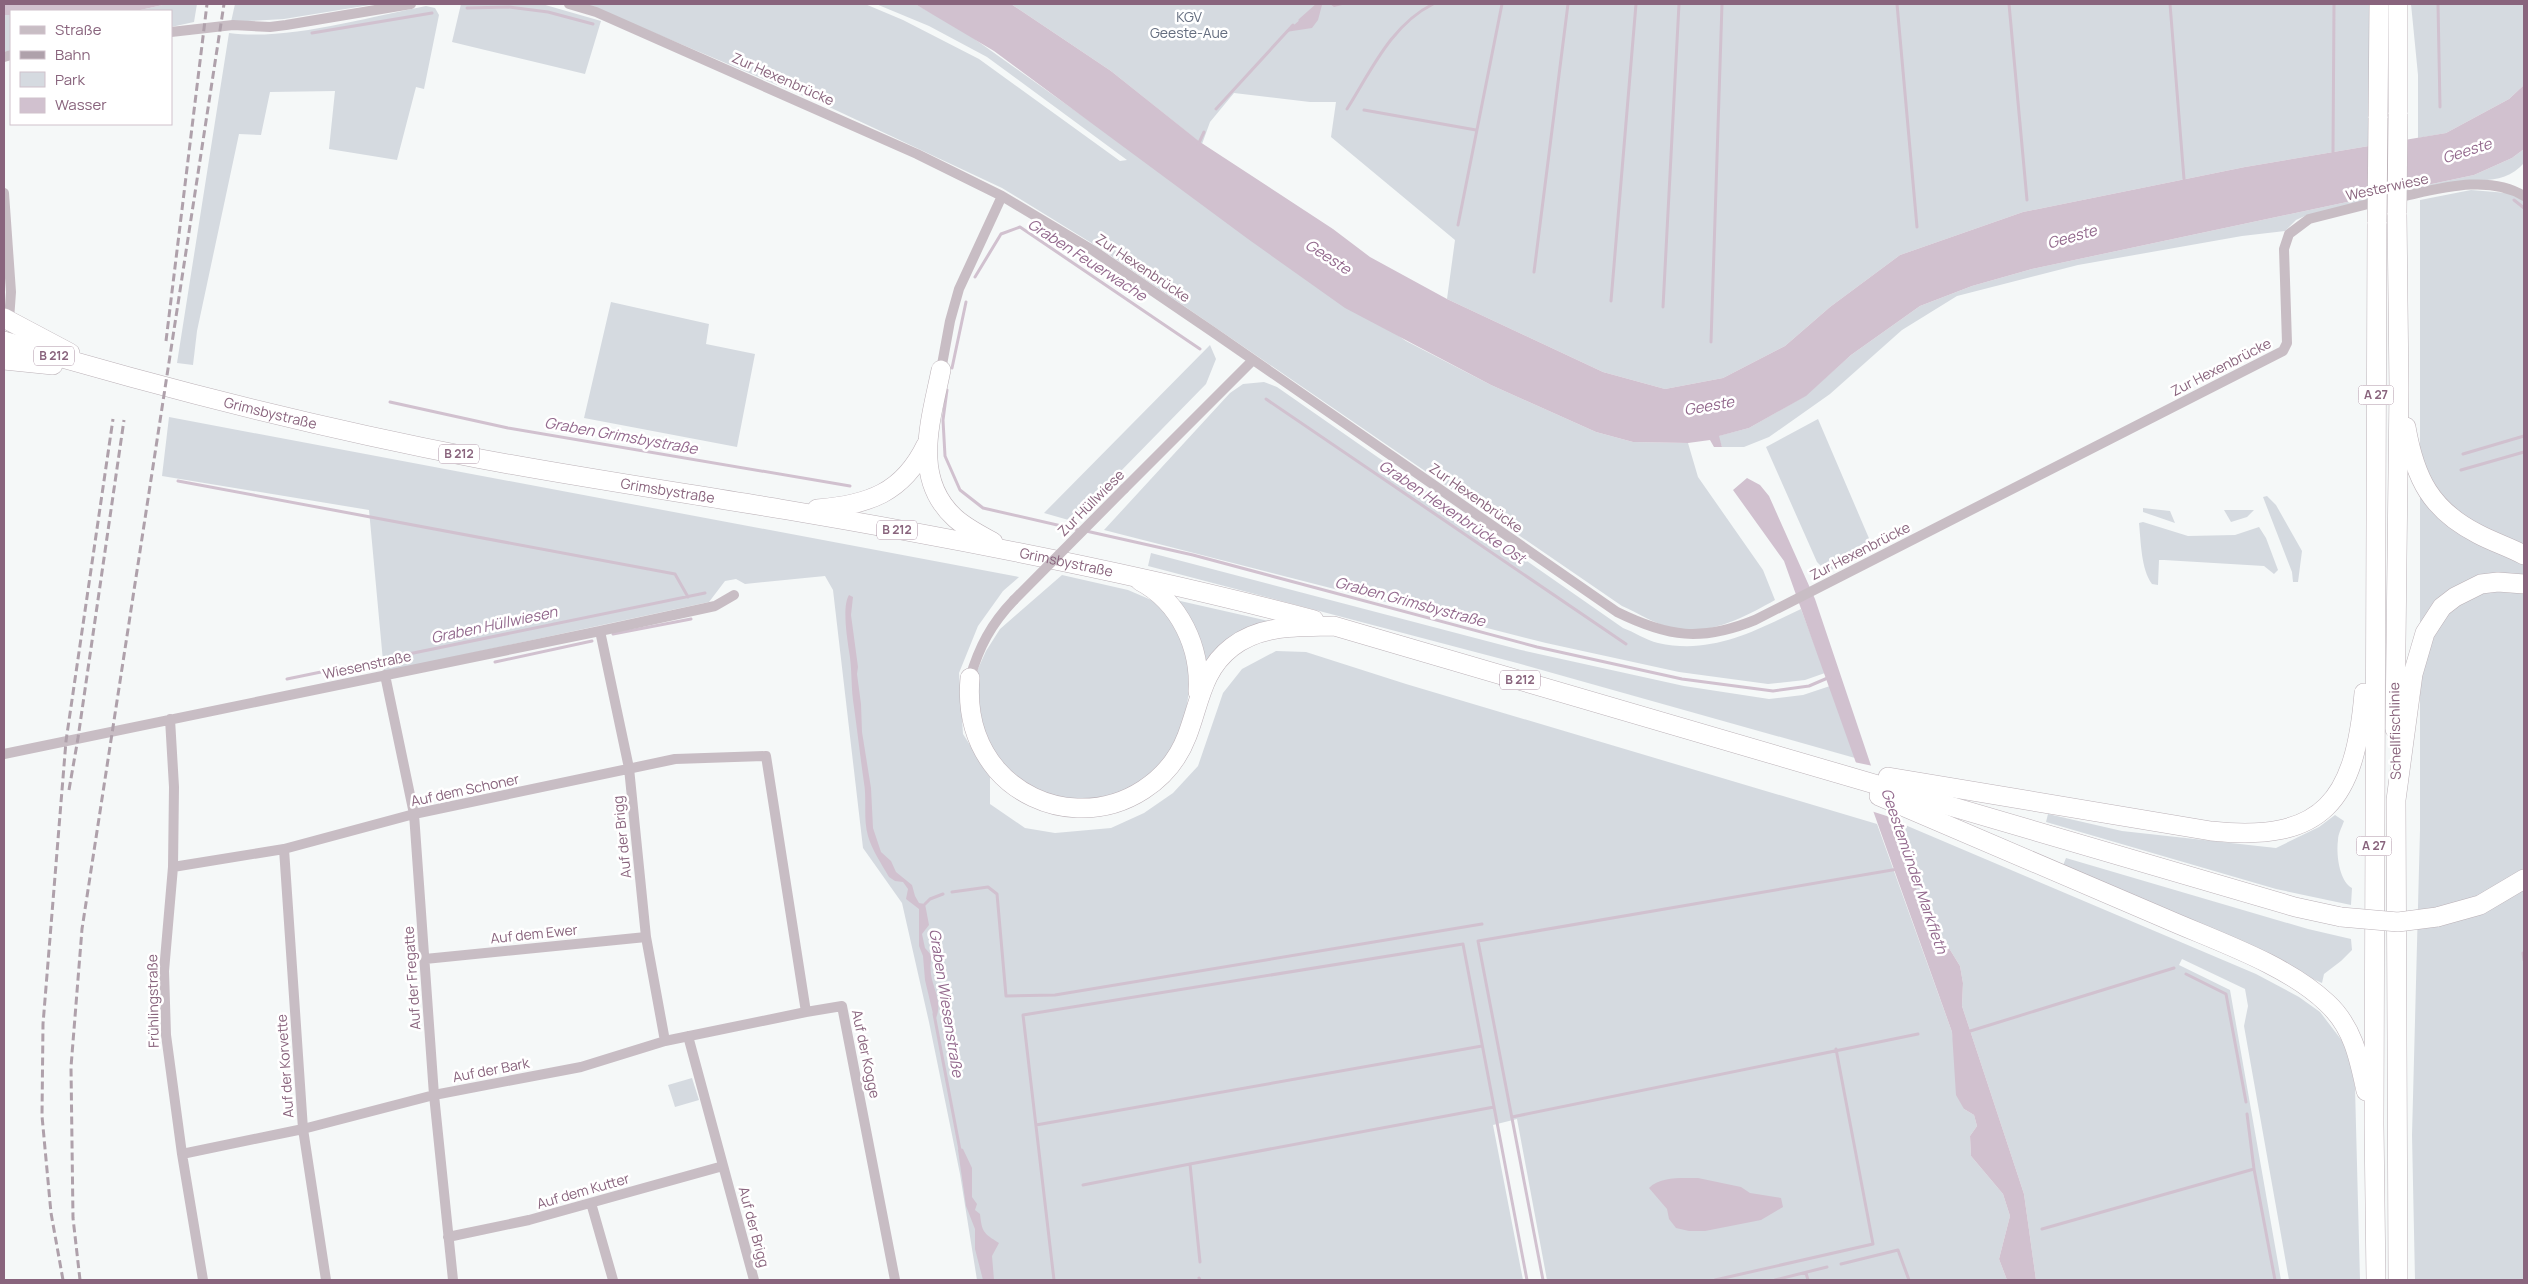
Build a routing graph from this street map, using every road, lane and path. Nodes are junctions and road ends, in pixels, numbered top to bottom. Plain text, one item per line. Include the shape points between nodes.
1 (411, 4) edge
2 (568, 4) edge
3 (2379, 4) edge
4 (2398, 4) edge
5 (172, 32) edge
6 (4, 193) edge
7 (1002, 196) junction
8 (2524, 196) edge
9 (2290, 234) joint
10 (6, 319) edge
11 (4, 342) edge
12 (4, 360) edge
13 (1253, 360) junction
14 (940, 370) joint
15 (104, 371) junction
16 (2399, 389) junction
17 (926, 444) junction
18 (789, 510) junction
19 (1005, 549) junction
20 (2524, 555) edge
21 (2376, 568) junction
22 (1130, 576) junction
23 (2524, 584) edge
24 (734, 596) dead end
25 (1334, 626) junction
26 (600, 631) junction
27 (384, 675) junction
28 (970, 678) joint
29 (1198, 698) junction
30 (170, 719) junction
31 (4, 754) edge
32 (629, 768) junction
33 (1892, 790) junction
34 (2396, 800) junction
35 (414, 814) junction
36 (284, 849) junction
37 (173, 867) junction
38 (2524, 880) edge
39 (646, 937) junction
40 (425, 959) junction
41 (806, 1012) junction
42 (688, 1036) junction
43 (665, 1041) junction
44 (434, 1095) junction
45 (2374, 1124) junction
46 (303, 1129) junction
47 (182, 1154) junction
48 (723, 1166) junction
49 (591, 1203) junction
50 (448, 1237) junction
51 (203, 1280) edge
52 (326, 1280) edge
53 (453, 1280) edge
54 (613, 1280) edge
55 (754, 1280) edge
56 (895, 1280) edge
57 (2376, 1280) edge
58 (2398, 1280) edge

1 - 5 street via 278,26 233,25
2 - 7 street, Zur Hexenbrücke via 596,12 770,88
3 - 21 highway, A 27, bridge
4 - 16 highway, A 27, bridge
6 - 10 street via 11,292
7 - 13 street, Zur Hexenbrücke via 1094,251
7 - 14 street via 959,290
8 - 9 street, Westerwiese via 2503,186 2475,184 2309,219
9 - 13 street, Zur Hexenbrücke via 2284,248 2287,343 2283,351 1821,588 1742,626 1711,634 1666,632 1641,624 1609,606
10 - 15 highway
11 - 15 highway, Grimsbystraße / B 212
12 - 15 highway
13 - 28 street, Zur Hüllwiese, bridge via 1014,600 983,639
14 - 17 highway
15 - 18 highway, Grimsbystraße / B 212 via 363,436
16 - 20 highway via 2413,461 2428,494 2465,527
16 - 34 highway, Schellfischlinie / A 27 via 2394,661
17 - 18 highway via 908,472 882,494 841,507
17 - 19 highway via 928,471 945,507 965,526
18 - 19 highway, Grimsbystraße / B 212
19 - 22 highway, Grimsbystraße / B 212
21 - 33 highway via 2362,713 2351,766 2342,786 2327,806 2296,826 2267,834 2211,831
21 - 45 highway, A 27
22 - 25 highway, Grimsbystraße / B 212
22 - 29 highway via 1158,593 1180,618 1196,657
23 - 34 highway via 2498,582 2466,590 2442,607 2432,620 2413,674
24 - 26 street, Wiesenstraße via 715,606
25 - 29 highway via 1278,628 1248,637 1211,669
25 - 33 highway, B 212
26 - 27 street, Wiesenstraße
26 - 32 street, Auf der Brigg
27 - 30 street, Wiesenstraße
27 - 35 street, Auf der Fregatte
28 - 29 highway via 974,727 991,762 1021,790 1045,802 1071,808 1111,804 1136,794 1158,779 1182,747
30 - 31 street, Wiesenstraße
30 - 37 street, Frühlingstraße via 174,788
32 - 35 street, Auf dem Schoner
32 - 39 street, Auf der Brigg
32 - 41 street, Auf dem Schoner via 675,759 766,756
33 - 38 highway, bridge via 2295,907 2341,917 2398,922 2437,917 2480,905
33 - 45 highway via 2226,945 2315,993 2337,1013 2352,1037
34 - 58 highway, A 27
35 - 36 street, Auf dem Schoner
35 - 40 street, Auf der Fregatte
36 - 37 street, Auf dem Schoner
36 - 46 street, Auf der Korvette
37 - 47 street, Frühlingstraße via 164,971 166,1036
39 - 40 street, Auf dem Ewer
39 - 43 street, Auf der Brigg
40 - 44 street, Auf der Fregatte
41 - 42 street, Auf der Bark
41 - 56 street, Auf der Kogge via 842,1006
42 - 43 street, Auf der Bark
42 - 48 street, Auf der Brigg
43 - 44 street, Auf der Bark via 580,1067
44 - 46 street, Auf der Bark
44 - 50 street, Auf der Fregatte
45 - 57 highway, A 27
46 - 47 street, Auf der Bark
46 - 52 street, Auf der Korvette
47 - 51 street, Frühlingstraße
48 - 49 street, Auf dem Kutter
48 - 55 street, Auf der Brigg
49 - 50 street, Auf dem Kutter
49 - 54 street
50 - 53 street, Auf der Fregatte

